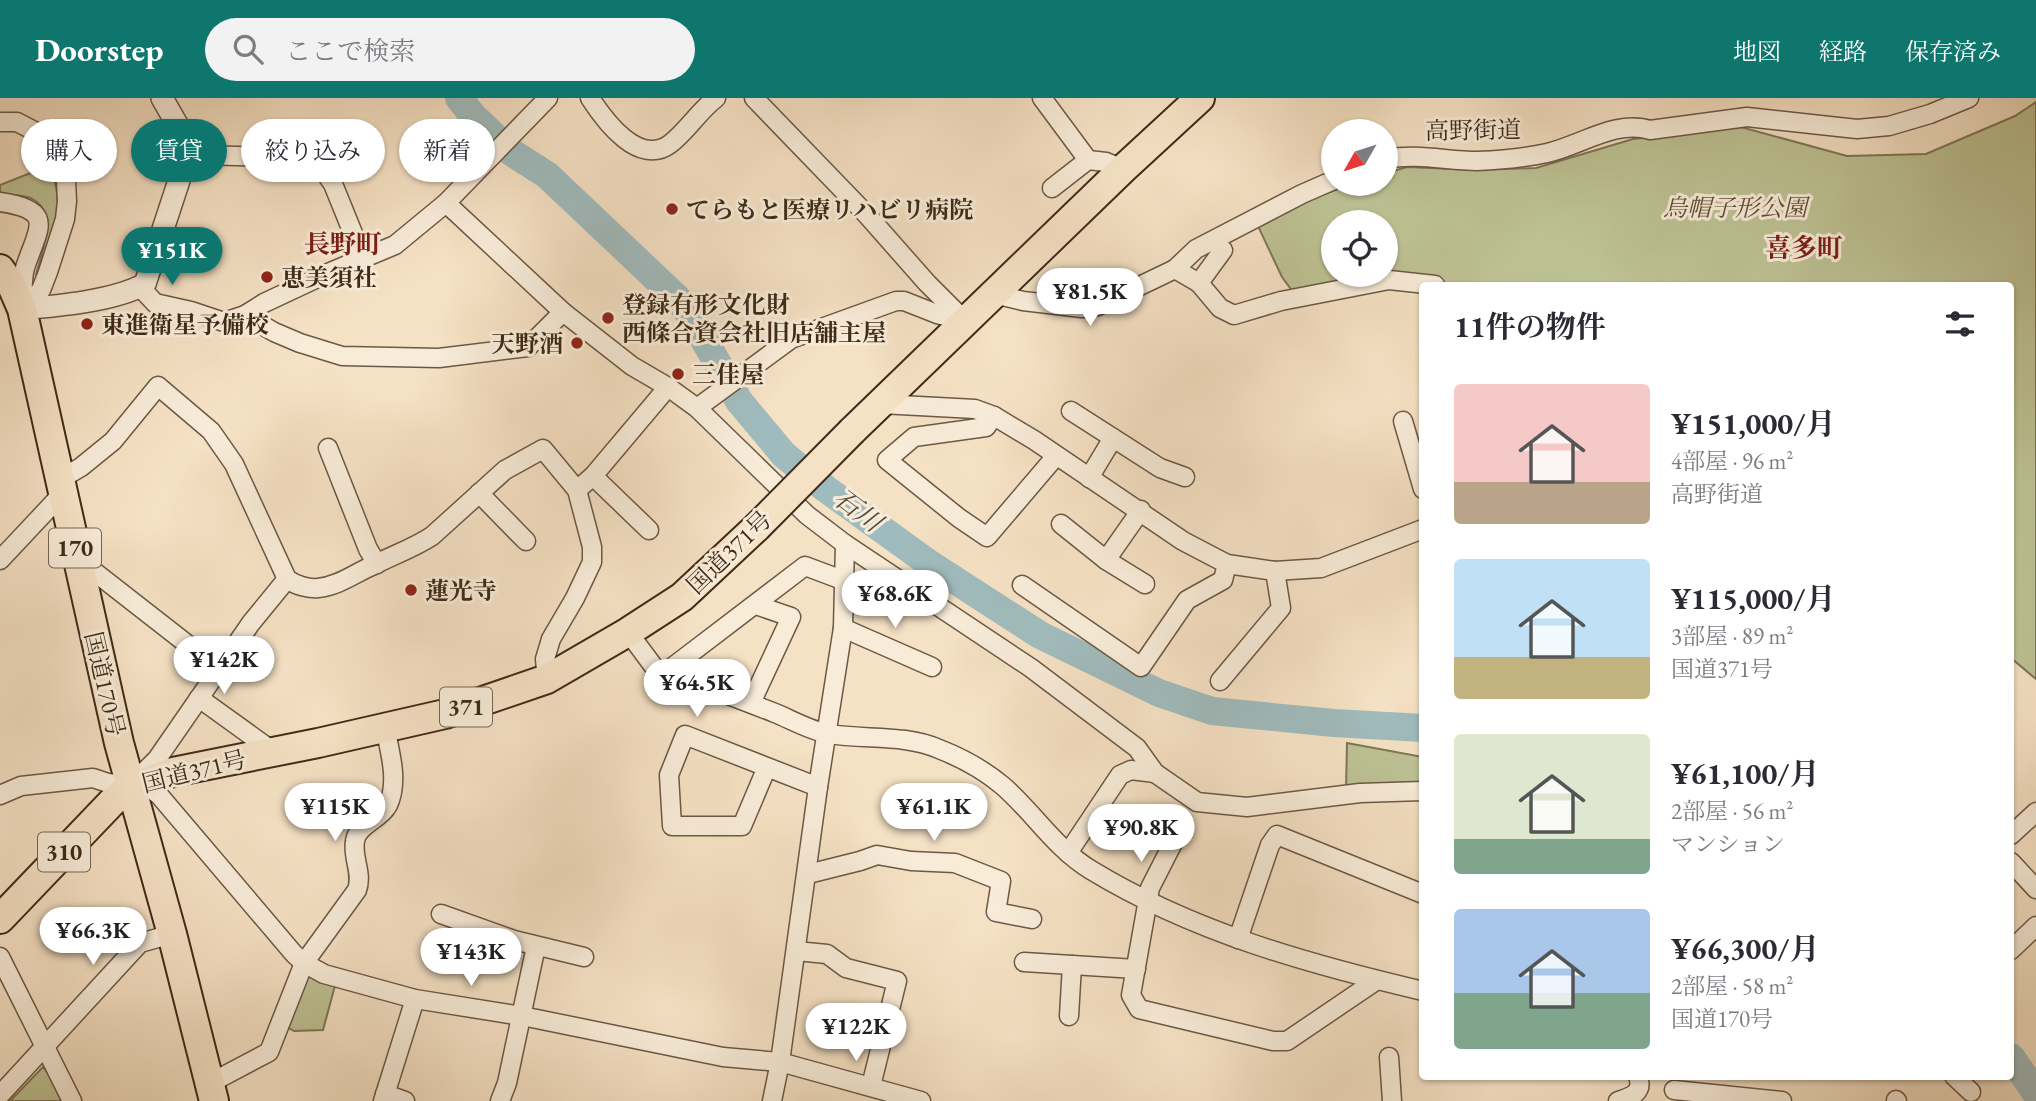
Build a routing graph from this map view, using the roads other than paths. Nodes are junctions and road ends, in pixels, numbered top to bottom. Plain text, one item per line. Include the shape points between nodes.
1 (162, 98) edge
2 (548, 98) edge
3 (590, 98) edge
4 (716, 98) edge
5 (754, 98) edge
6 (1042, 98) edge
7 (1969, 98) edge
8 (1184, 103) edge
9 (174, 119) edge
10 (0, 122) edge
11 (227, 156) edge
12 (1398, 158) edge
13 (1087, 160) junction
14 (1123, 169) junction
15 (178, 182) edge
16 (1321, 186) edge
17 (1052, 188) dead end
18 (0, 202) edge
19 (446, 203) junction
20 (1223, 250) dead end
21 (363, 258) junction
22 (0, 269) edge
23 (1175, 269) junction
24 (1199, 283) junction
25 (1419, 283) edge
26 (140, 287) junction
27 (994, 294) junction
28 (22, 309) junction
29 (563, 312) junction
30 (245, 315) junction
31 (965, 321) junction
32 (668, 387) junction
33 (881, 404) junction
34 (697, 408) junction
35 (1071, 411) dead end
36 (994, 416) junction
37 (1403, 421) dead end
38 (1114, 438) junction
39 (328, 448) dead end
40 (1056, 456) junction
41 (1419, 475) edge
42 (593, 476) junction
43 (1185, 477) dead end
44 (1088, 478) junction
45 (60, 487) junction
46 (578, 490) junction
47 (479, 493) junction
48 (1141, 510) junction
49 (1062, 524) dead end
50 (649, 530) dead end
51 (1419, 531) edge
52 (526, 541) dead end
53 (845, 544) junction
54 (0, 560) edge
55 (1106, 560) junction
56 (377, 564) junction
57 (1227, 564) junction
58 (79, 568) junction
59 (1275, 572) junction
60 (287, 579) junction
61 (845, 581) junction
62 (1145, 584) dead end
63 (1021, 585) dead end
64 (756, 606) junction
65 (843, 628) junction
66 (628, 632) junction
67 (932, 667) dead end
68 (219, 670) junction
69 (666, 672) junction
70 (547, 679) junction
71 (1220, 681) dead end
72 (199, 698) junction
73 (751, 703) junction
74 (385, 728) junction
75 (828, 734) junction
76 (274, 752) junction
77 (767, 767) junction
78 (1155, 773) junction
79 (130, 786) junction
80 (818, 787) junction
81 (1419, 791) edge
82 (0, 795) edge
83 (2036, 812) edge
84 (2014, 832) edge
85 (1175, 839) dead end
86 (1068, 853) junction
87 (2014, 865) edge
88 (808, 874) junction
89 (2036, 889) edge
90 (1419, 892) edge
91 (1148, 901) junction
92 (441, 914) dead end
93 (0, 919) edge
94 (1032, 919) dead end
95 (2036, 926) edge
96 (172, 934) junction
97 (1238, 939) junction
98 (536, 946) junction
99 (2014, 947) edge
100 (796, 951) junction
101 (0, 957) edge
102 (584, 957) dead end
103 (1024, 962) dead end
104 (304, 963) junction
105 (1072, 965) junction
106 (1136, 969) junction
107 (1377, 980) junction
108 (1419, 990) edge
109 (415, 999) junction
110 (522, 1016) junction
111 (1069, 1016) dead end
112 (44, 1048) junction
113 (1389, 1057) dead end
114 (780, 1062) junction
115 (1640, 1080) edge
116 (1959, 1080) edge
117 (870, 1086) junction
118 (1674, 1090) dead end
119 (1971, 1091) dead end
120 (212, 1093) edge
121 (0, 1095) edge
122 (384, 1098) edge
123 (1735, 1099) edge
124 (1398, 1100) edge
125 (72, 1101) edge
126 (405, 1101) edge
127 (500, 1101) edge
128 (772, 1101) edge
129 (921, 1101) edge
130 (1618, 1101) edge
131 (1782, 1101) edge

1 - 9 street
2 - 19 street
3 - 4 street via 630,143 651,151 668,145
5 - 31 street
6 - 13 street
7 - 12 street, 高野街道 via 1889,126 1857,128 1747,117 1611,131 1580,144 1516,158
8 - 14 highway, 国道371号 / 371
10 - 28 street via 17,122 41,135 52,146 66,180 65,219 48,272 41,290
11 - 21 street via 271,157 304,143 333,184
13 - 14 street
13 - 17 street
14 - 27 highway, 国道371号 / 371
15 - 26 street via 148,279
16 - 23 street via 1196,249
18 - 28 street via 29,208 40,227 23,272
19 - 21 street via 395,245
19 - 29 street
20 - 24 street
21 - 30 street
22 - 28 highway, 国道170号 / 170
23 - 24 street
23 - 27 street via 1090,308
24 - 25 street via 1220,308 1234,315 1389,280
26 - 28 street via 63,305
26 - 30 street via 155,303 223,322
27 - 31 highway, 国道371号 / 371
28 - 45 highway, 国道170号 / 170
29 - 30 street via 528,347 439,358 342,356 300,344
29 - 32 street via 632,366
31 - 33 highway, 国道371号 / 371
31 - 34 street via 896,301 791,339
32 - 34 street
32 - 42 street
33 - 36 street via 975,409
33 - 66 highway, 国道371号 / 371, bridge via 682,597
34 - 53 street via 807,515
35 - 38 street
36 - 40 street
36 - 40 street via 986,427 914,437 887,460 987,537
37 - 41 street
38 - 43 street via 1160,468
38 - 44 street
39 - 56 street
40 - 44 street
42 - 46 street
42 - 50 street
44 - 48 street
45 - 54 street
45 - 58 highway, 国道170号 / 170
45 - 60 street via 113,440 158,386 211,431 234,464
46 - 47 street via 543,449 516,463
46 - 70 street via 592,562 551,639 545,659
47 - 52 street
47 - 56 street via 432,536
48 - 55 street
48 - 57 street via 1183,541
49 - 55 street
51 - 59 street via 1321,568
53 - 61 street
53 - 78 street via 1041,676 1137,748
55 - 62 street
56 - 60 street via 347,580 317,588
57 - 59 street
57 - 63 street via 1223,580 1187,600 1141,667
58 - 68 street via 96,573
58 - 79 highway, 国道170号 / 170 via 111,738
59 - 71 street via 1281,608
60 - 68 street
61 - 64 street via 805,566
61 - 65 street
64 - 69 street
64 - 73 street via 791,617
65 - 67 street
65 - 75 street
66 - 69 street via 657,671
66 - 70 highway, 国道371号 / 371
68 - 72 street
69 - 73 street
70 - 74 highway, 国道371号 / 371 via 445,714
72 - 76 street
72 - 79 street via 157,759
73 - 75 street
74 - 76 highway, 国道371号 / 371
74 - 104 street via 393,770 387,806 357,833 357,890
75 - 80 street
75 - 86 street via 937,747 1004,787
76 - 79 highway, 国道371号 / 371 via 173,772
77 - 77 street via 742,826 672,825 669,775 685,735
77 - 80 street
78 - 81 street via 1197,802 1247,807 1360,793
78 - 86 street via 1131,770 1119,775
79 - 82 street via 93,778 21,786
79 - 93 highway, 310
79 - 96 highway, 国道170号 / 170
79 - 104 street via 159,795
80 - 88 street
83 - 84 street
85 - 91 street
86 - 91 street
87 - 89 street
88 - 94 street via 877,855 956,863 1001,881 996,912
88 - 100 street
90 - 97 street via 1277,835
91 - 97 street
91 - 106 street
92 - 98 street
95 - 99 street
96 - 112 street via 140,943
96 - 120 highway, 国道170号 / 170
97 - 107 street
98 - 102 street
98 - 110 street
100 - 114 street
100 - 117 street via 827,954 846,968 897,981
101 - 112 street
103 - 105 street
104 - 109 street via 324,974
104 - 120 street via 269,1052 218,1079
105 - 106 street
105 - 111 street
106 - 107 street via 1131,995 1139,1009 1273,1041 1287,1041
107 - 108 street
109 - 110 street
109 - 122 street
110 - 114 street via 723,1057
110 - 127 street
112 - 121 street
112 - 125 street
113 - 124 street
114 - 117 street
114 - 128 street
115 - 130 street via 1638,1091
116 - 119 street
117 - 129 street
118 - 123 street
122 - 126 street
123 - 131 street

